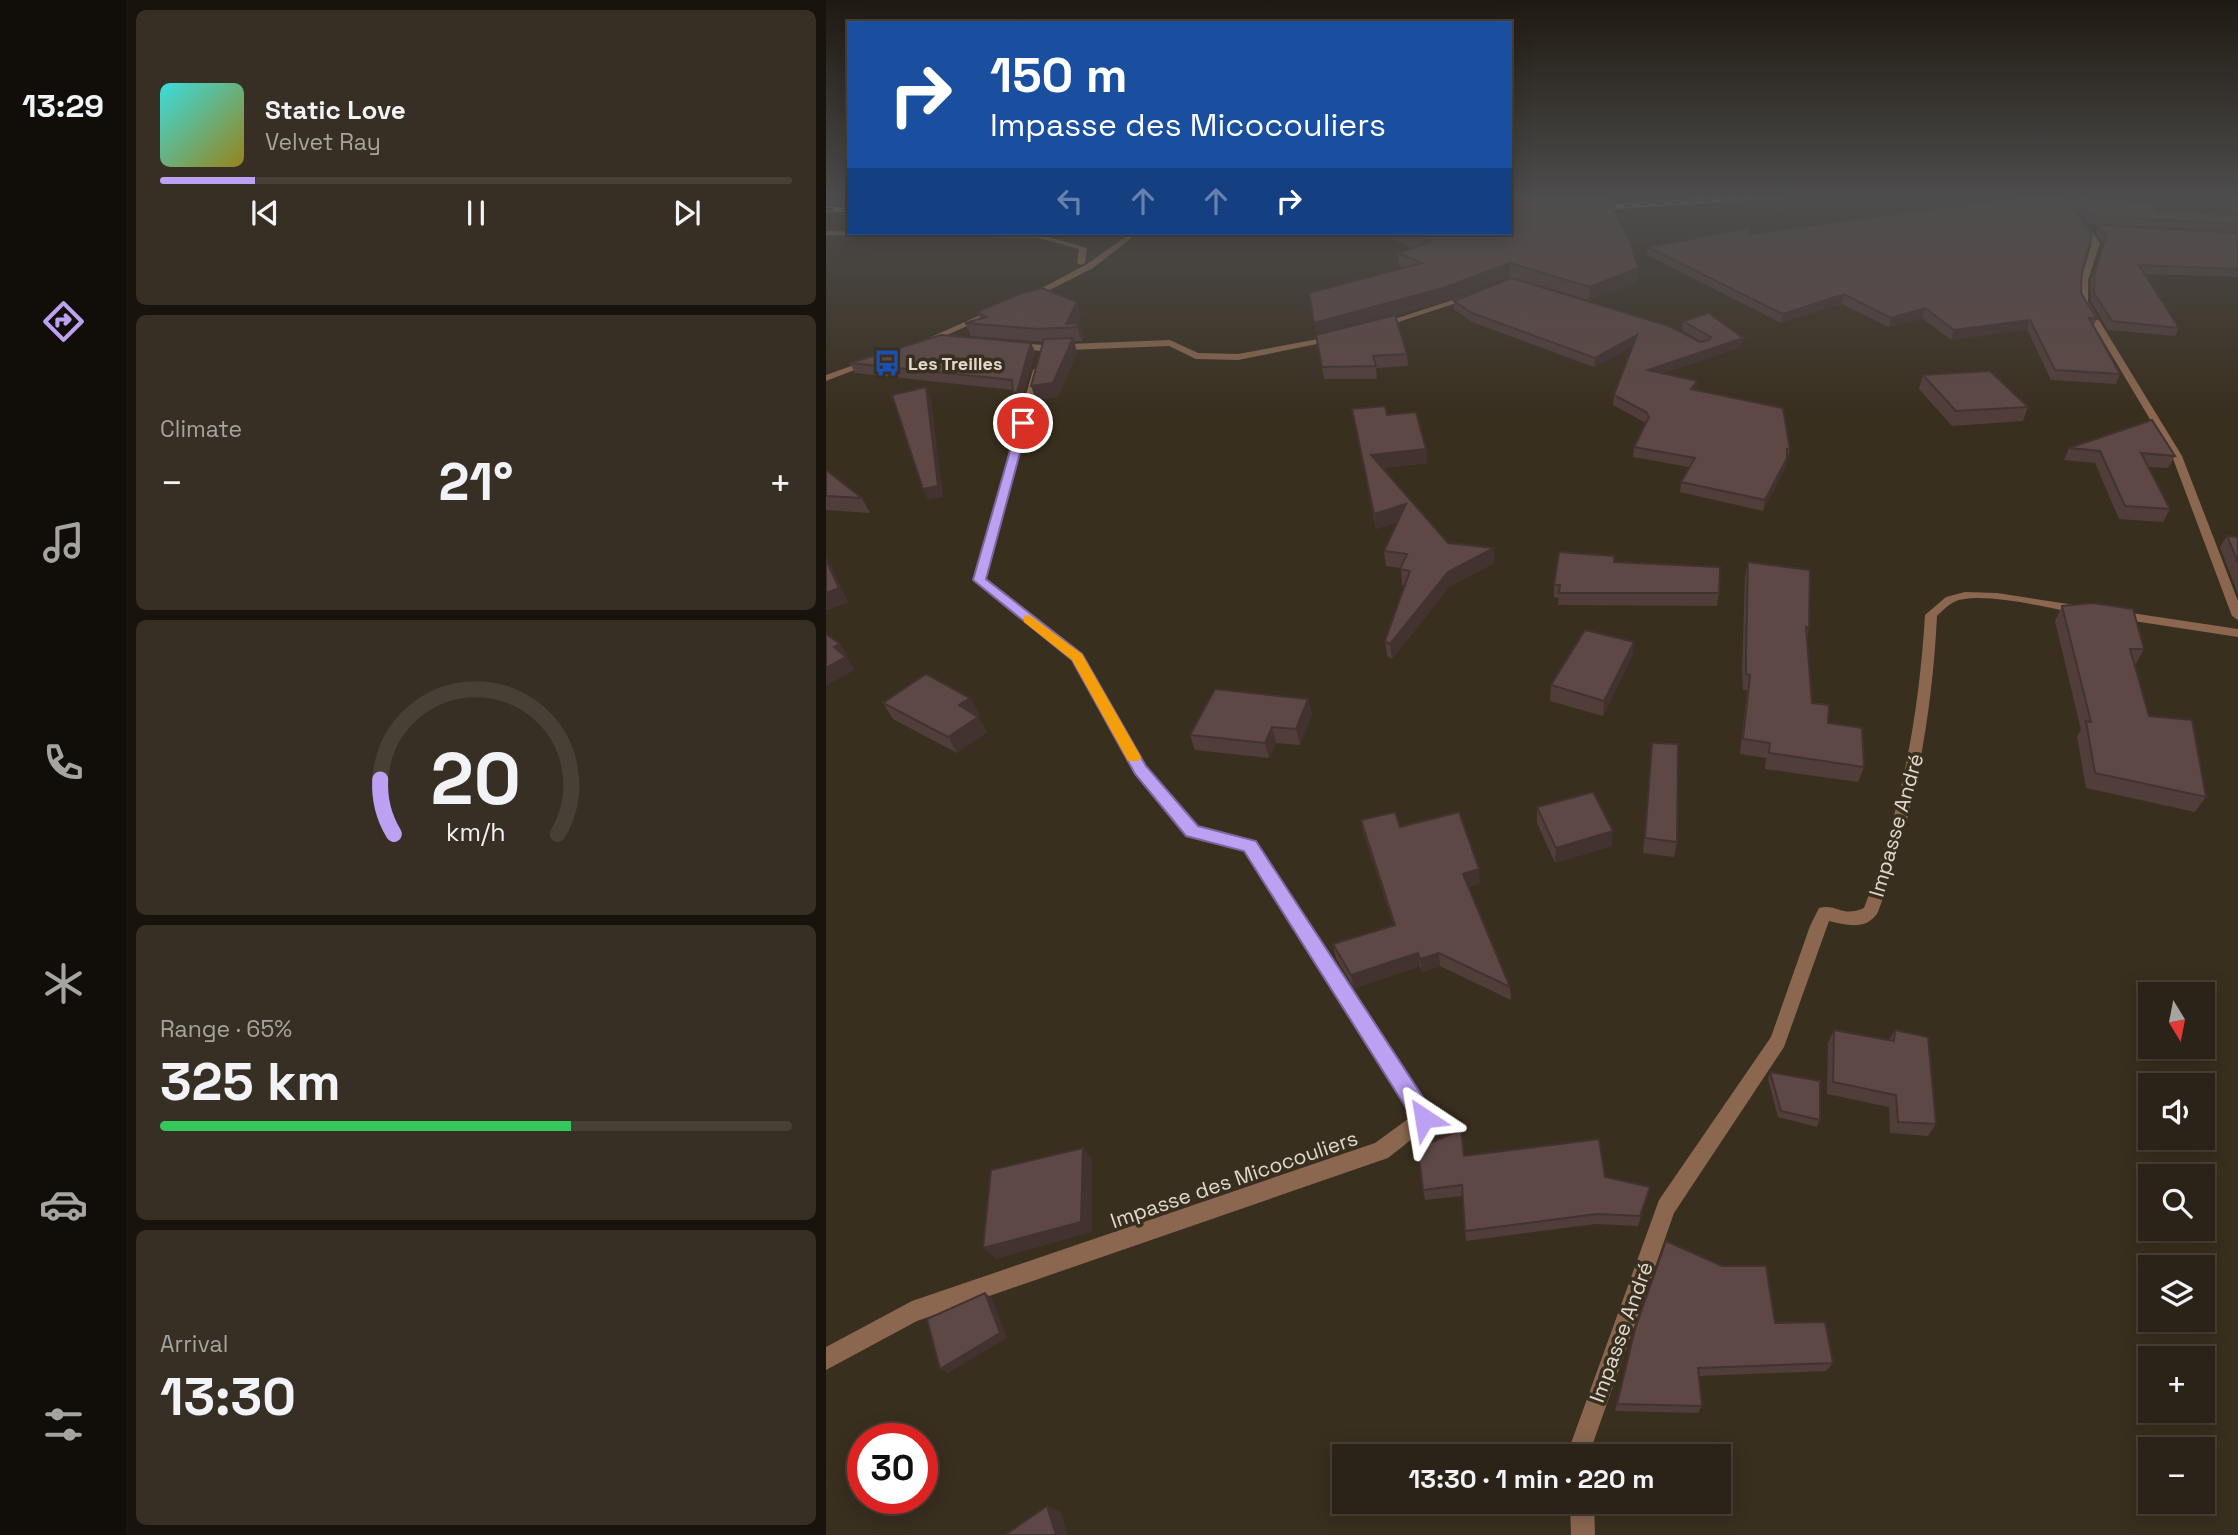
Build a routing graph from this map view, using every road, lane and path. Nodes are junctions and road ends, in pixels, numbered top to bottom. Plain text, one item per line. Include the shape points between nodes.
1 (1089, 267) edge
2 (2090, 267) edge
3 (1486, 291) edge
4 (1016, 303) edge
5 (1004, 308) edge
6 (1369, 328) edge
7 (1343, 336) edge
8 (934, 338) junction
9 (960, 340) edge
10 (1008, 345) edge
11 (912, 346) edge
12 (1043, 348) junction
13 (877, 359) edge
14 (826, 378) edge
15 (2238, 616) edge
16 (2238, 633) edge
17 (826, 1359) edge
18 (1582, 1444) edge
19 (1582, 1514) edge
20 (1583, 1535) edge

1 - 4 street
2 - 15 street via 2081,285 2084,302 2177,456
3 - 6 street
5 - 8 street
7 - 12 street via 1238,357 1196,356 1170,343
8 - 9 street
8 - 11 street
10 - 12 street
12 - 17 street, Impasse des Micocouliers via 979,580 1077,657 1140,770 1192,831 1250,845 1424,1118 1381,1151 912,1312
13 - 14 street
16 - 18 street, Impasse André via 1976,595 1956,597 1931,615 1919,747 1879,892 1870,912 1853,920 1825,913 1778,1041 1666,1207
19 - 20 street

